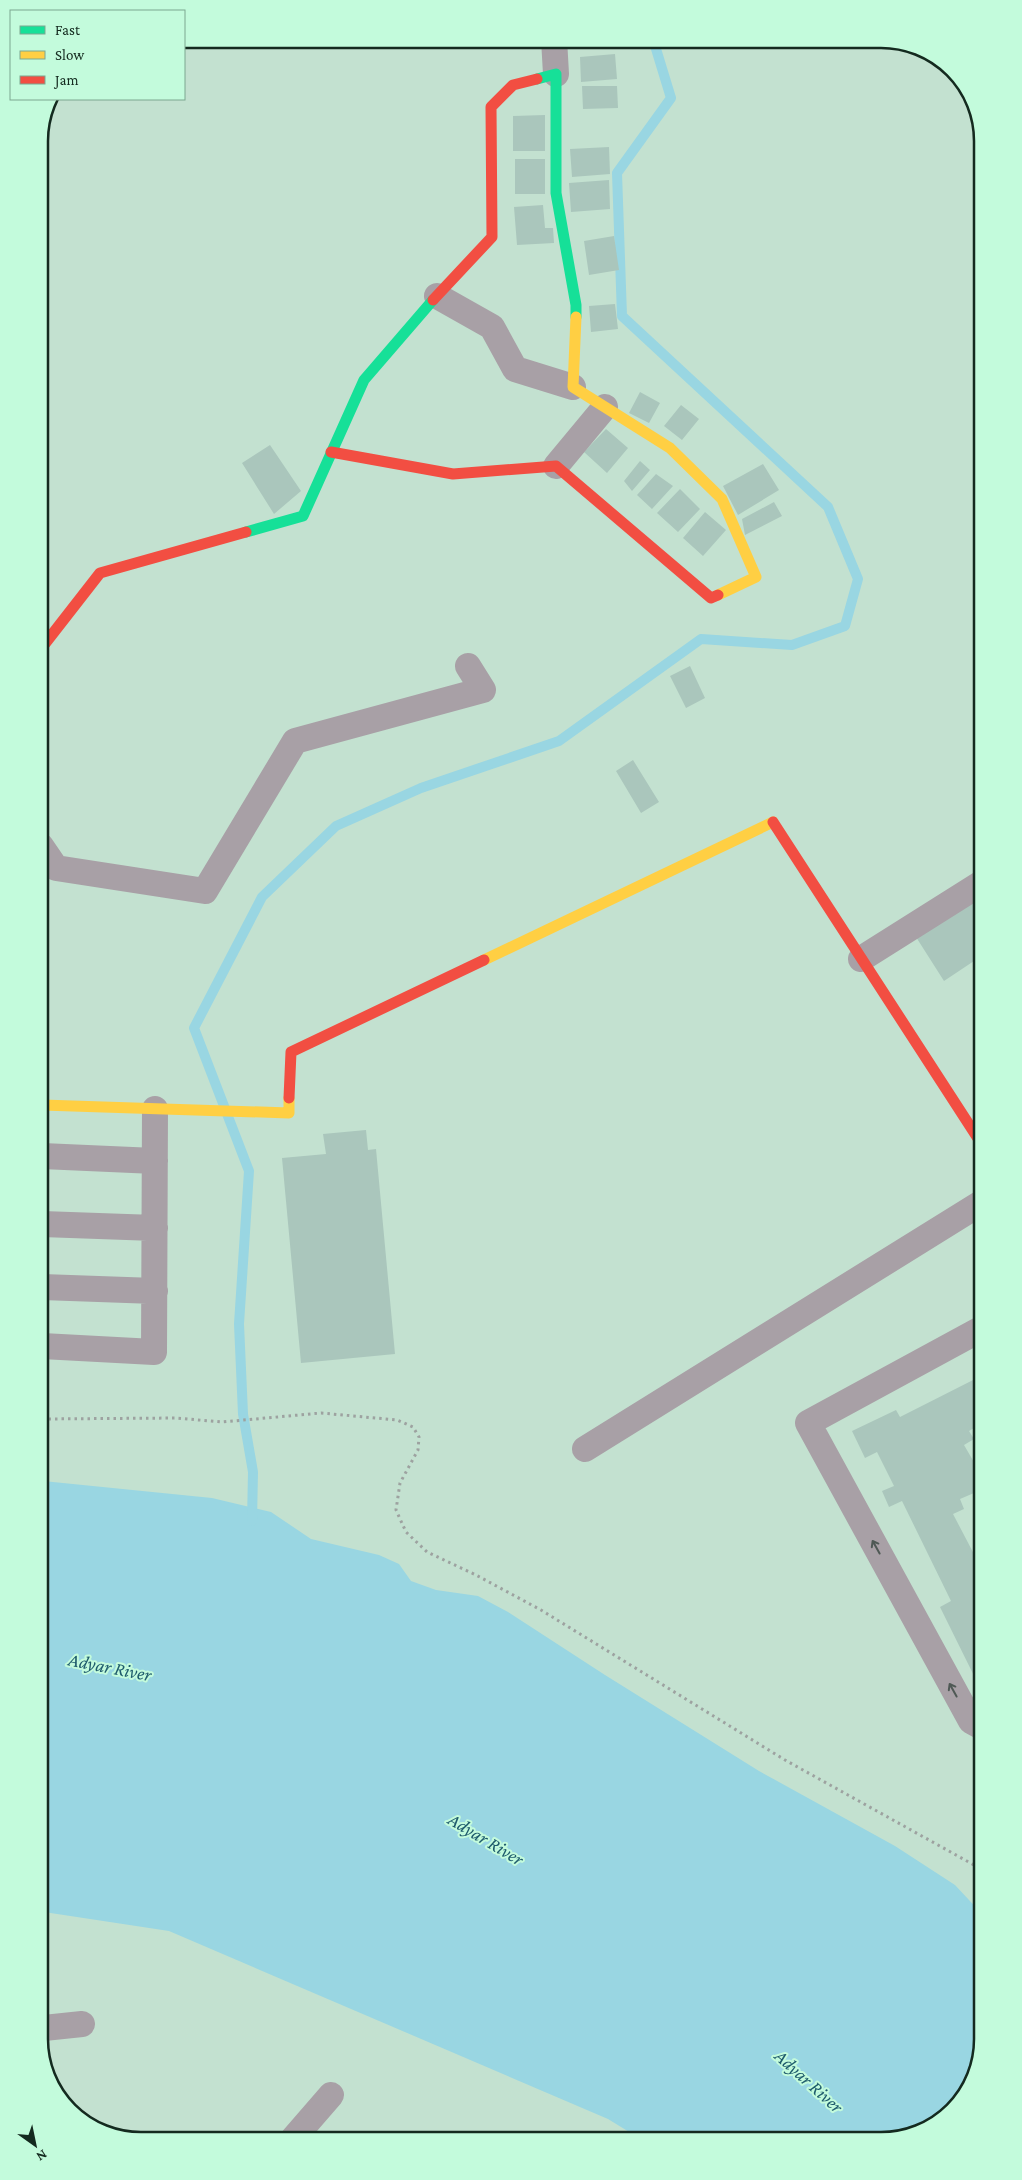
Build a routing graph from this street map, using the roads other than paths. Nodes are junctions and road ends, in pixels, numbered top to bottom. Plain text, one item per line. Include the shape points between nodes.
1 (555, 48) edge
2 (556, 74) junction
3 (437, 296) junction
4 (573, 387) junction
5 (605, 407) junction
6 (331, 452) junction
7 (556, 466) junction
8 (48, 640) edge
9 (468, 666) dead end
10 (48, 876) edge
11 (974, 888) edge
12 (861, 959) junction
13 (48, 1105) edge
14 (156, 1109) junction
15 (974, 1132) edge
16 (48, 1156) edge
17 (155, 1161) junction
18 (974, 1207) edge
19 (48, 1224) edge
20 (155, 1228) junction
21 (48, 1287) edge
22 (155, 1291) junction
23 (974, 1333) edge
24 (48, 1346) edge
25 (585, 1449) dead end
26 (974, 1723) edge
27 (82, 2024) dead end
28 (48, 2028) edge
29 (332, 2095) dead end
30 (299, 2132) edge

1 - 2 street
2 - 3 street via 513,85 491,107 492,237
2 - 4 street via 556,193 576,305
3 - 4 street via 492,327 515,369
3 - 6 street via 364,380
4 - 5 street
5 - 7 street
5 - 7 street via 670,448 722,499 756,577 711,598
6 - 7 street via 453,474
6 - 8 street via 302,516 100,573
9 - 10 street via 483,690 295,741 204,891
11 - 12 street
12 - 14 street via 773,822 290,1052 290,1113
12 - 15 street
13 - 14 street
14 - 17 street
16 - 17 street
17 - 20 street
18 - 25 street
19 - 20 street
20 - 22 street
21 - 22 street
22 - 24 street via 154,1352
26 -> 23 street via 808,1423
27 - 28 street
29 - 30 street

